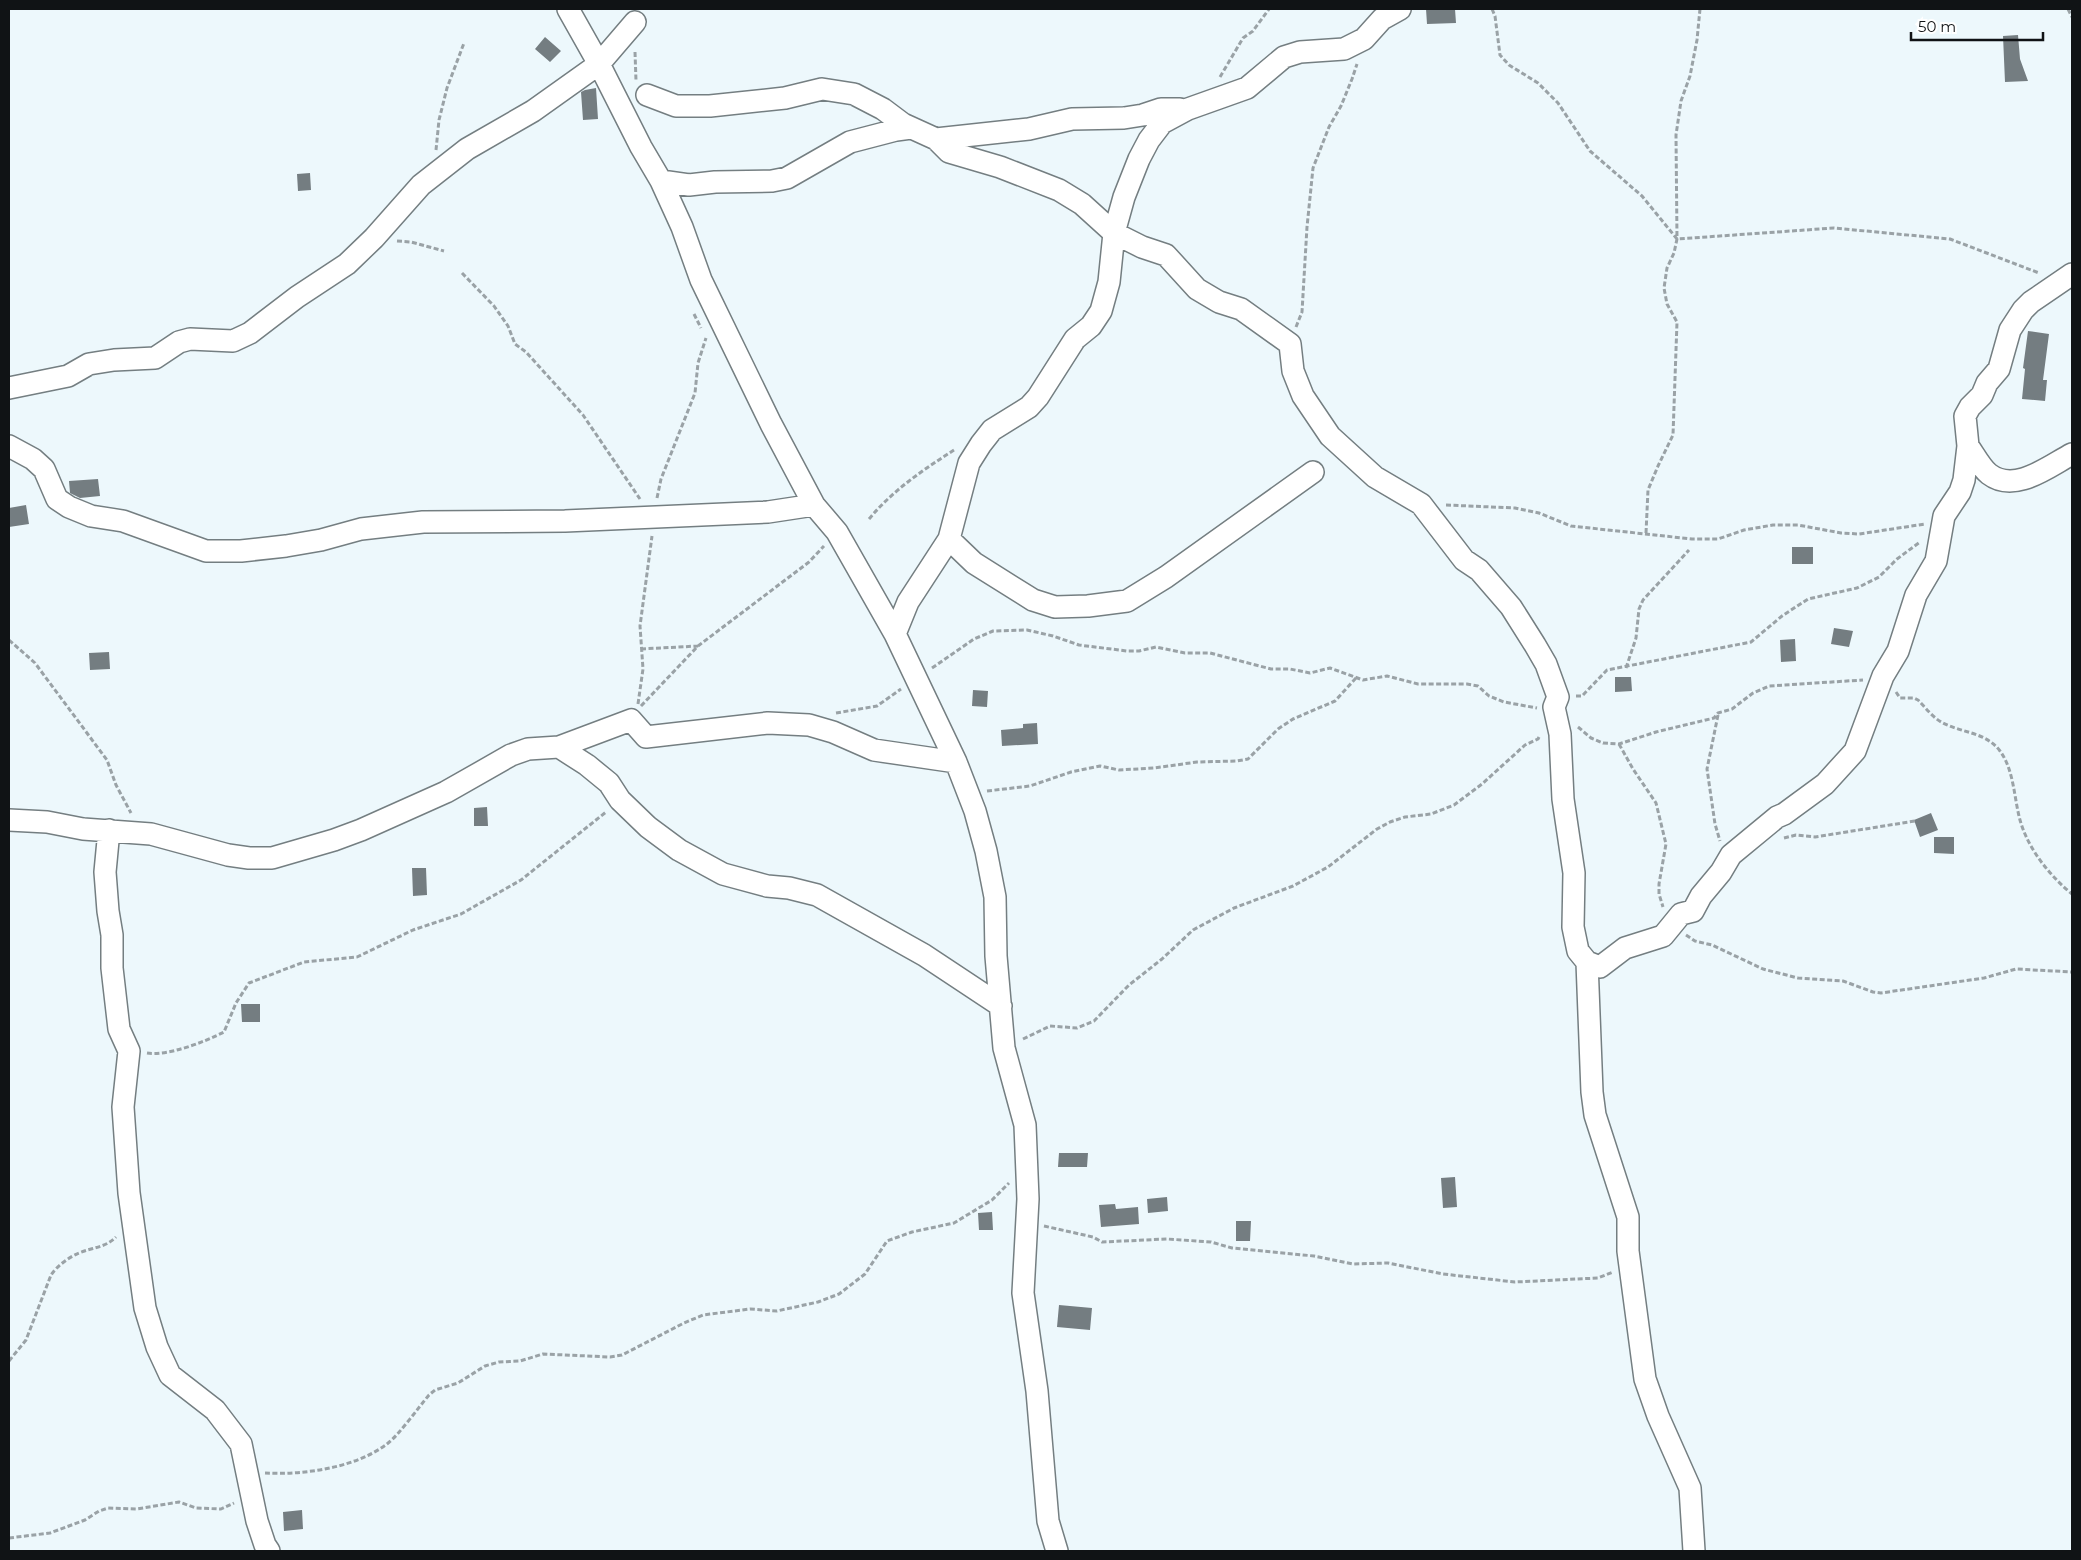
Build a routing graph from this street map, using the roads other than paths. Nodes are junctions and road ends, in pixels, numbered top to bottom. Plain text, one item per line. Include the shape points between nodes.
1 (568, 9) edge
2 (1400, 9) edge
3 (635, 22) dead end
4 (599, 64) junction
5 (647, 95) dead end
6 (1188, 109) junction
7 (911, 128) junction
8 (936, 139) junction
9 (661, 181) junction
10 (1114, 233) junction
11 (2068, 278) edge
12 (9, 388) edge
13 (9, 446) edge
14 (1968, 446) junction
15 (2072, 454) edge
16 (1313, 472) dead end
17 (814, 504) junction
18 (949, 539) junction
19 (895, 634) junction
20 (559, 747) junction
21 (956, 762) junction
22 (9, 820) edge
23 (109, 830) junction
24 (1587, 962) junction
25 (1001, 1006) junction
26 (269, 1551) edge
27 (1057, 1551) edge
28 (1694, 1551) edge

1 - 4 street
2 - 6 street via 1382,19 1364,39 1344,49 1300,52 1284,57 1247,88
3 - 4 street
4 - 9 street
4 - 12 street via 533,111 467,149 421,184 347,264 241,338 233,341 190,339 178,342 155,358 88,364 68,376
5 - 7 street via 676,106 710,106 785,98 822,89 854,94
6 - 8 street via 1162,109 1124,118 1072,119 1030,129
6 - 10 street via 1162,123 1149,140 1138,159
7 - 8 street
7 - 9 street via 850,142 787,178 772,182 689,185
8 - 10 street via 949,152 1059,190 1082,204
9 - 17 street via 701,280
10 - 18 street via 1109,282 1100,311 1091,326 1075,339 1029,407 992,430 980,444 969,463
10 - 24 street via 1166,254 1197,289 1219,302 1242,309 1290,344 1294,371 1303,396 1330,436 1375,477 1421,504 1464,560 1479,570 1510,607 1546,664 1560,734 1563,799 1574,873 1573,928 1578,951
11 - 14 street via 2022,310 2010,330 1999,369 1965,416
13 - 17 street via 33,458 44,469 57,499 69,507 91,516 123,521 206,551 286,546 361,529 423,522 565,521 768,512
14 - 15 street via 1987,473 2000,481 2038,474
14 - 24 street via 1964,480 1944,516 1936,561 1916,595 1898,650 1884,676 1855,751 1844,766 1731,855 1693,911 1681,914 1663,936 1625,948 1600,967
16 - 18 street via 1166,577 1127,601 1055,606 1033,600 974,563
17 - 19 street via 837,532
18 - 19 street via 908,602
19 - 21 street
20 - 21 street via 632,720 646,737 769,723 809,725 874,750
20 - 23 street via 528,749 446,792 360,830 272,858 228,855 151,834
20 - 25 street via 609,783 620,800 648,827 679,850 724,874 817,895 924,955
21 - 25 street via 986,851 994,897
22 - 23 street
23 - 26 street via 105,872 112,968 119,1029 129,1051 123,1107 132,1221 145,1308 170,1375 215,1410 241,1444 251,1495
24 - 28 street via 1595,1115 1628,1217 1628,1251 1645,1379 1690,1488
25 - 27 street via 1004,1048 1025,1125 1028,1200 1022,1293 1037,1391 1048,1521

